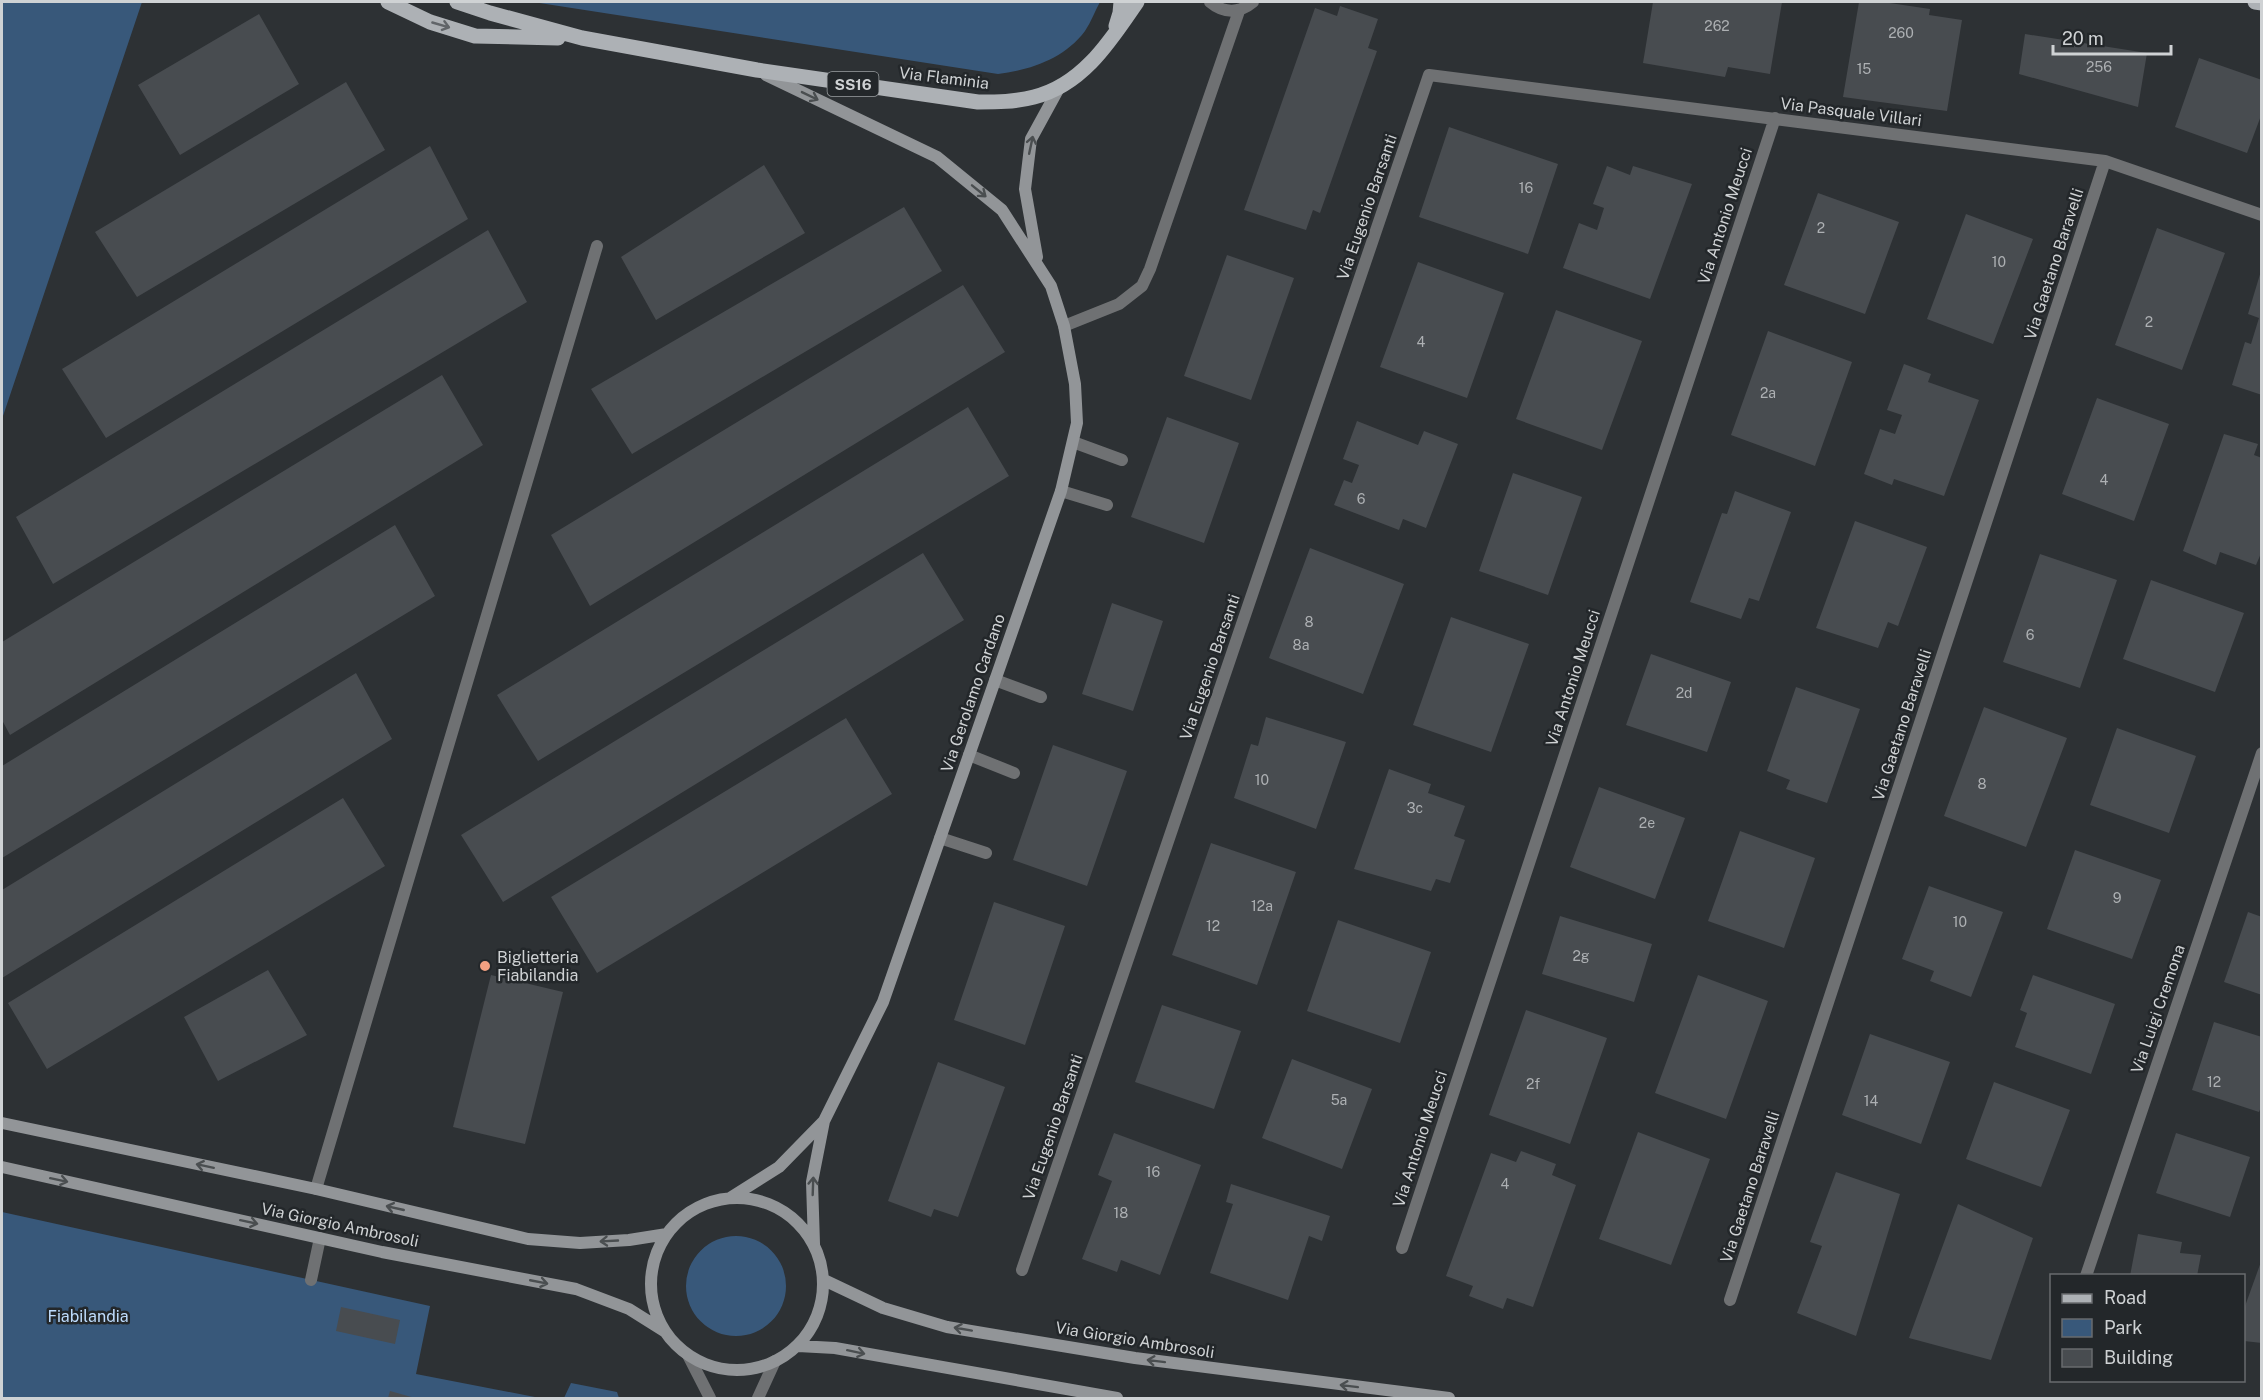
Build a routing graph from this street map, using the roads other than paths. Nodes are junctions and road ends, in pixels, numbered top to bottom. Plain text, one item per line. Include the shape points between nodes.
1 (388, 2) edge
2 (457, 2) edge
3 (1121, 2) edge
4 (1137, 2) edge
5 (1210, 2) edge
6 (1253, 2) edge
7 (2255, 2) edge
8 (2262, 3) edge
9 (1239, 11) junction
10 (582, 38) junction
11 (1108, 45) junction
12 (757, 70) junction
13 (1429, 75) joint
14 (1060, 86) junction
15 (1775, 118) junction
16 (2105, 161) junction
17 (2262, 215) edge
18 (597, 246) dead end
19 (1039, 264) junction
20 (1064, 326) junction
21 (1073, 442) junction
22 (1122, 460) dead end
23 (1061, 491) junction
24 (1107, 505) dead end
25 (995, 680) junction
26 (1041, 697) dead end
27 (2262, 753) edge
28 (969, 755) junction
29 (1014, 773) dead end
30 (940, 838) junction
31 (986, 853) dead end
32 (824, 1121) junction
33 (2, 1123) edge
34 (2, 1167) edge
35 (316, 1189) junction
36 (730, 1198) junction
37 (667, 1234) junction
38 (320, 1238) junction
39 (814, 1244) junction
40 (1402, 1248) dead end
41 (1022, 1270) dead end
42 (2086, 1274) edge
43 (311, 1280) dead end
44 (824, 1280) junction
45 (1730, 1300) dead end
46 (664, 1331) junction
47 (798, 1346) junction
48 (688, 1355) junction
49 (775, 1361) junction
50 (710, 1398) edge
51 (758, 1398) edge
52 (1117, 1398) edge
53 (1449, 1398) edge

1 -> 10 main road, Via Flaminia / SS16 via 430,22 475,36
2 - 10 main road, Via Flaminia / SS16
3 - 11 main road, Via Flaminia / SS16
4 - 11 main road, Via Flaminia / SS16
5 - 9 street via 1221,9
6 - 9 street
7 - 8 main road
9 - 20 street via 1142,286 1119,304
10 - 12 main road, Via Flaminia / SS16
11 - 14 main road, Via Flaminia / SS16 via 1087,67
12 - 14 main road, Via Flaminia / SS16 via 978,102 1036,97
12 -> 19 main road, Via Gerolamo Cardano via 937,157 1002,210
13 - 15 street, Via Pasquale Villari
13 - 41 street, Via Eugenio Barsanti
19 -> 14 main road, Via Gerolamo Cardano via 1025,189 1031,139
15 - 16 street, Via Pasquale Villari
15 - 40 street, Via Antonio Meucci
16 - 17 street, Via Pasquale Villari
16 - 45 street, Via Gaetano Baravelli
18 - 35 street
19 - 20 main road, Via Gerolamo Cardano
20 - 21 main road, Via Gerolamo Cardano via 1076,384 1077,423
21 - 22 street
21 - 23 main road, Via Gerolamo Cardano
23 - 24 street
23 - 25 main road, Via Gerolamo Cardano
25 - 26 street
25 - 28 main road, Via Gerolamo Cardano
27 - 42 street, Via Luigi Cremona
28 - 29 street
28 - 30 main road, Via Gerolamo Cardano
30 - 31 street
30 - 32 main road, Via Gerolamo Cardano via 883,1002
32 - 36 main road, Via Gerolamo Cardano via 779,1167
39 -> 32 main road, Via Gerolamo Cardano via 812,1182
35 -> 33 main road, Via Giorgio Ambrosoli
34 -> 38 main road, Via Giorgio Ambrosoli
37 -> 35 main road, Via Giorgio Ambrosoli via 580,1243 528,1239
36 - 37 main road via 706,1203 684,1216
36 - 39 main road via 777,1207 796,1220
37 - 46 main road via 655,1257 651,1282 654,1308
38 - 43 street
38 -> 46 main road, Via Giorgio Ambrosoli via 576,1289 629,1309
39 - 44 main road
44 - 47 main road via 819,1313
53 -> 44 main road, Via Giorgio Ambrosoli via 1135,1359 947,1327 883,1308
46 - 48 main road
47 - 49 main road
47 -> 52 main road via 835,1348
48 - 49 main road via 710,1367 735,1371
48 - 50 street
49 - 51 street

